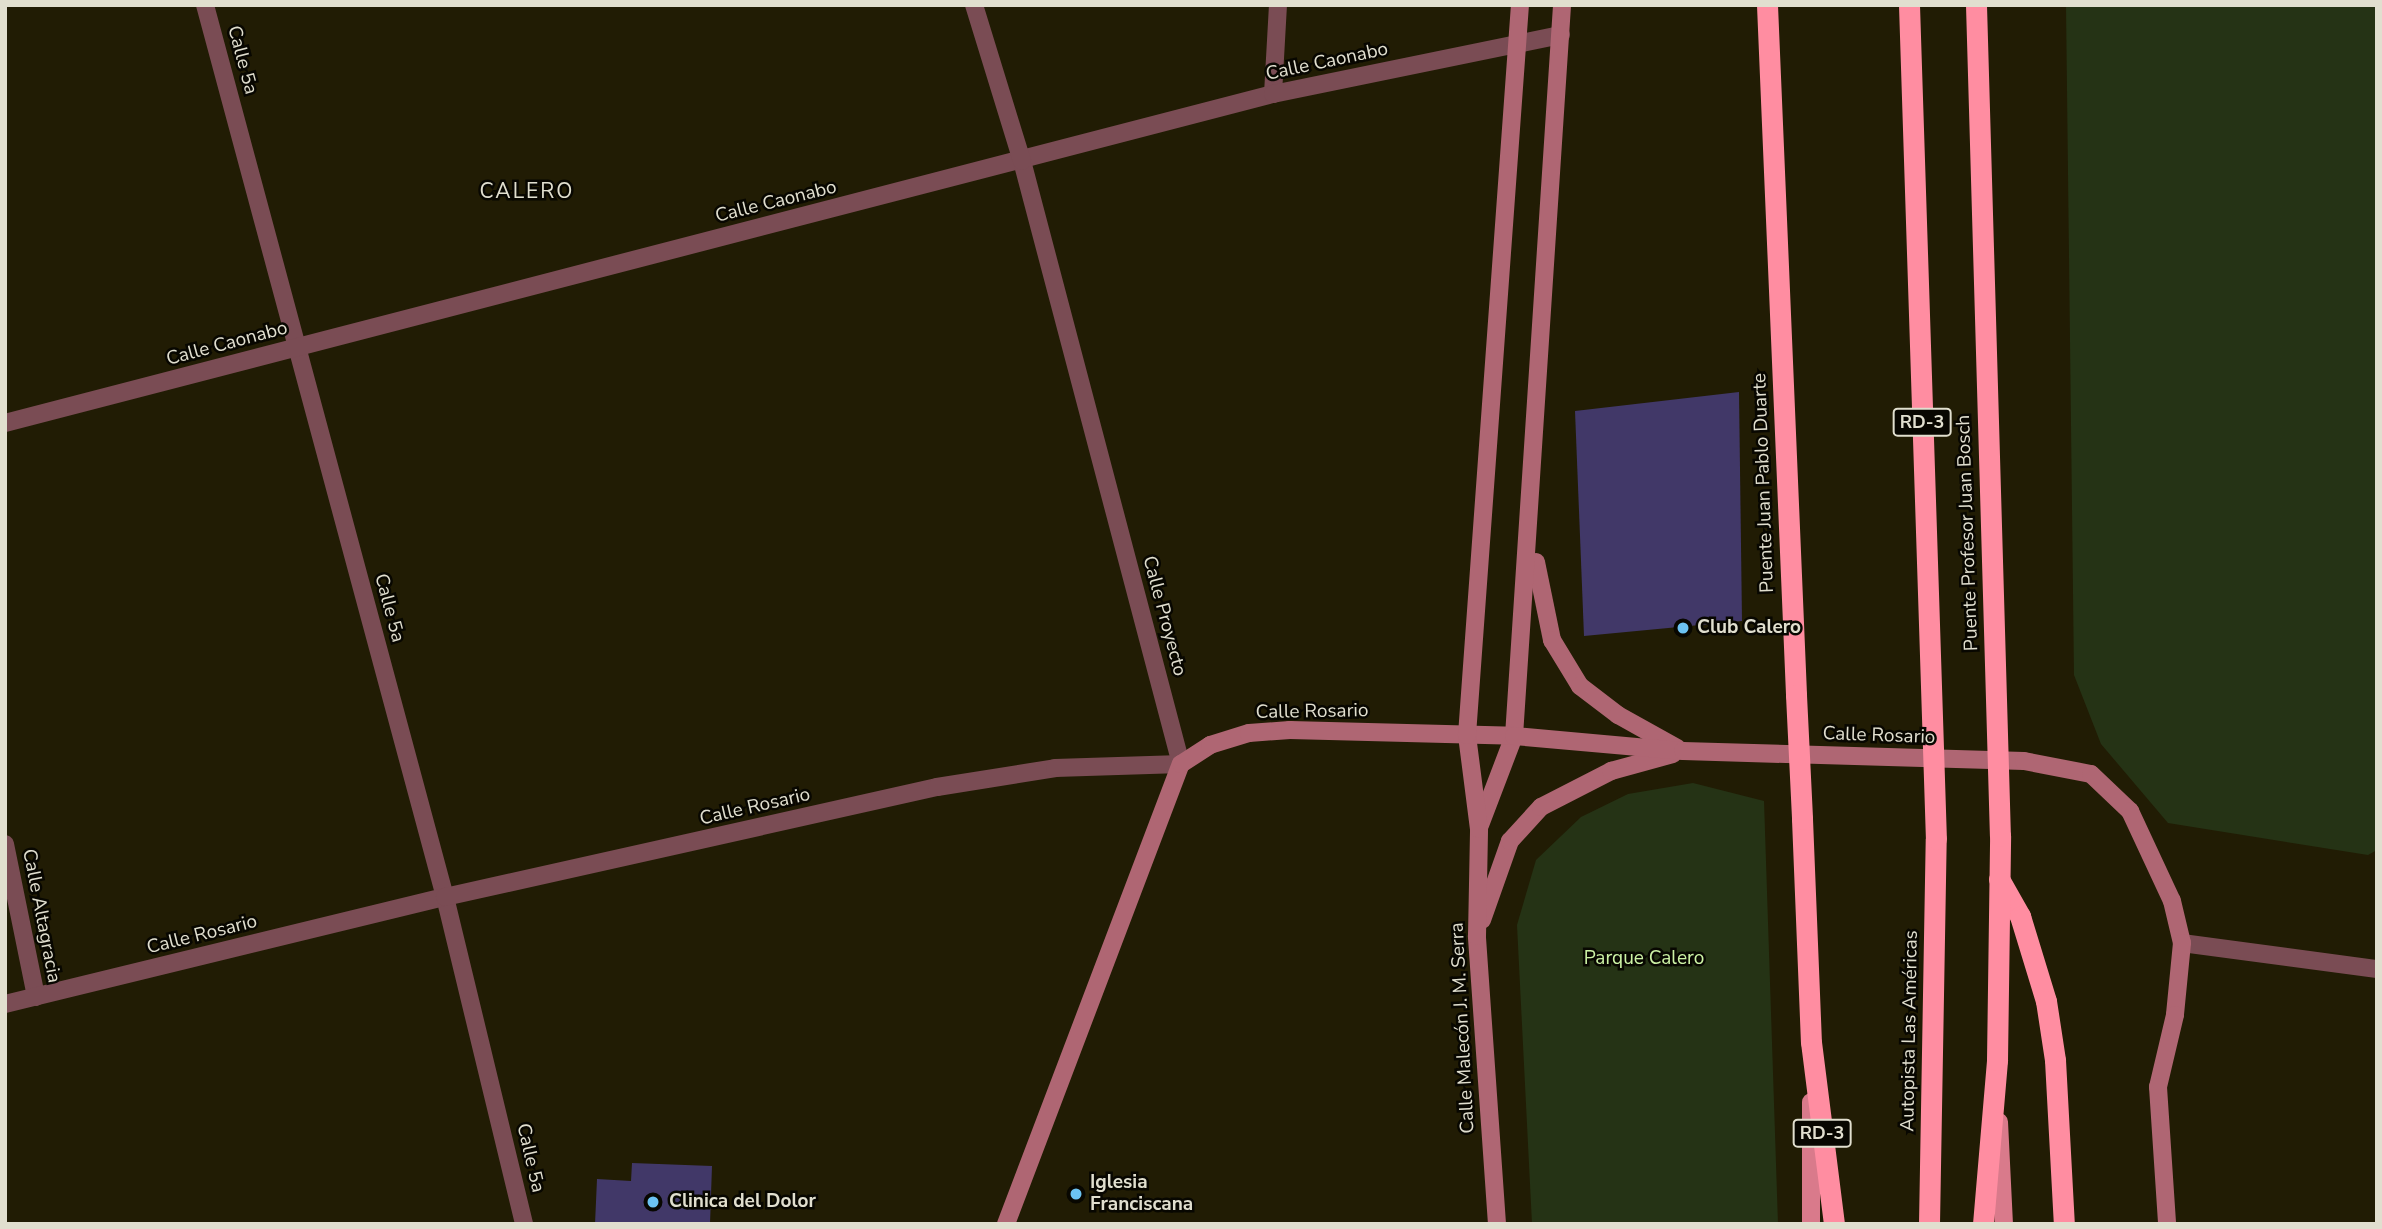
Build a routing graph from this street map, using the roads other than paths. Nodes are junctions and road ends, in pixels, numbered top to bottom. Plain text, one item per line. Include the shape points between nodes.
1 (205, 5) edge
2 (974, 5) edge
3 (1278, 5) edge
4 (1520, 5) edge
5 (1562, 5) edge
6 (1766, 5) edge
7 (1909, 5) edge
8 (1976, 5) edge
9 (1561, 34) junction
10 (1517, 44) junction
11 (1273, 94) junction
12 (1022, 161) junction
13 (298, 347) junction
14 (5, 423) edge
15 (1532, 500) junction
16 (1467, 735) junction
17 (1514, 736) junction
18 (1683, 751) junction
19 (1181, 764) junction
20 (1479, 829) junction
21 (5, 844) edge
22 (1998, 878) junction
23 (445, 897) junction
24 (1477, 936) junction
25 (2182, 943) junction
26 (2377, 970) edge
27 (36, 997) junction
28 (5, 1004) edge
29 (1811, 1042) junction
30 (1997, 1060) junction
31 (524, 1224) edge
32 (1006, 1224) edge
33 (1497, 1224) edge
34 (1811, 1224) edge
35 (1834, 1224) edge
36 (1929, 1224) edge
37 (1983, 1224) edge
38 (2004, 1224) edge
39 (2064, 1224) edge
40 (2167, 1224) edge

1 - 13 street, Calle 5a
2 - 12 street, Calle Proyecto
3 - 11 street
4 - 10 main road
5 - 9 main road
6 - 29 highway, Puente Juan Pablo Duarte / RD-3, bridge
7 - 36 highway, Autopista Las Américas / RD-3, bridge via 1936,839
8 - 22 highway, Puente Profesor Juan Bosch, bridge
9 - 10 street, Calle Caonabo
9 - 15 main road
10 - 11 street, Calle Caonabo
10 - 16 main road
11 - 12 street, Calle Caonabo
12 - 13 street, Calle Caonabo
12 - 19 street, Calle Proyecto
13 - 14 street, Calle Caonabo
13 - 23 street, Calle 5a
15 - 17 main road
15 - 18 main road via 1537,581 1552,640 1580,686 1618,715
16 - 17 main road, Calle Rosario
16 - 19 main road, Calle Rosario via 1249,733 1210,745
16 - 20 main road
17 - 18 main road, Calle Rosario
17 - 20 main road
18 - 24 main road via 1611,771 1541,807 1510,841
18 - 25 main road, Calle Rosario via 2024,761 2091,774 2130,811 2172,901
19 - 23 street, Calle Rosario via 1055,768 937,787
19 - 32 main road
20 - 24 main road, Calle Malecón J. M. Serra
21 - 27 street, Calle Altagracia
22 - 30 highway, Puente Profesor Juan Bosch
22 - 39 highway via 2020,916 2046,1001 2055,1060
23 - 27 street, Calle Rosario
23 - 31 street, Calle 5a
24 - 33 main road, Calle Malecón J. M. Serra
25 - 26 street
25 - 40 main road, Calle Rosario via 2175,1015 2158,1087
27 - 28 street, Calle Rosario
29 - 34 main road
29 - 35 highway, RD-3
30 - 37 highway
30 - 38 main road

